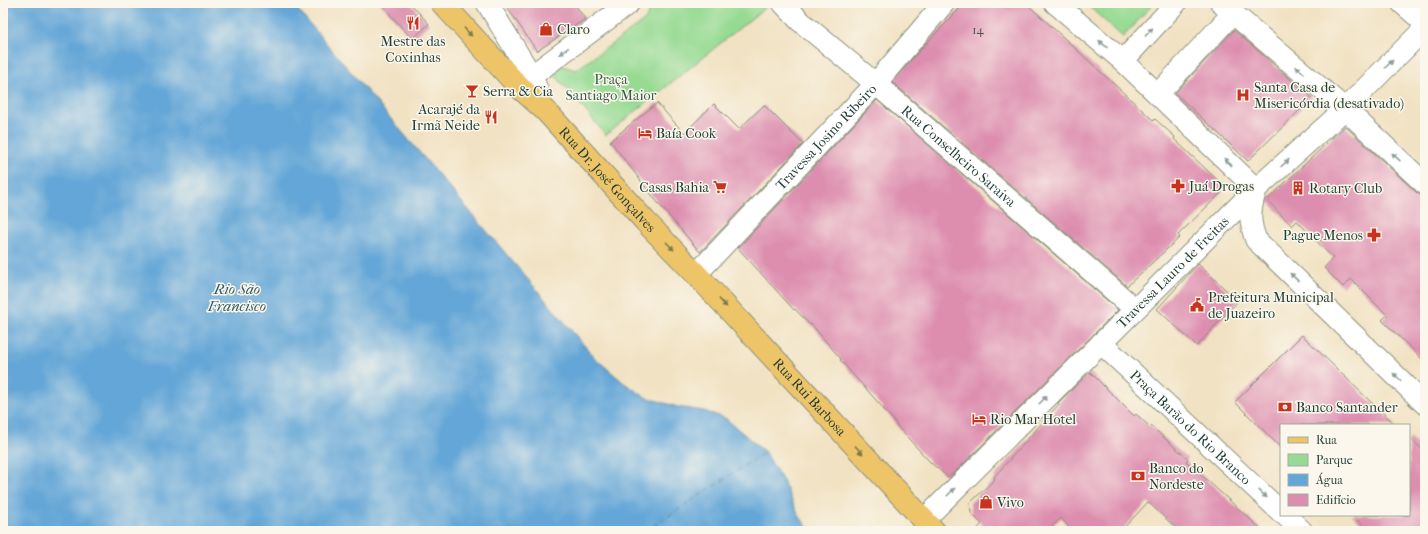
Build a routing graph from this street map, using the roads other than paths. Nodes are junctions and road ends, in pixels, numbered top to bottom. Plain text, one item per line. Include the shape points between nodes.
1 (442, 3) edge
2 (487, 3) edge
3 (629, 3) edge
4 (783, 3) edge
5 (944, 3) edge
6 (1055, 3) edge
7 (1176, 3) edge
8 (1402, 3) edge
9 (1227, 8) edge
10 (1425, 23) edge
11 (1425, 28) edge
12 (1123, 61) junction
13 (525, 81) junction
14 (876, 84) junction
15 (1158, 94) junction
16 (1345, 110) junction
17 (1425, 184) edge
18 (1256, 189) junction
19 (700, 271) junction
20 (1135, 309) junction
21 (1101, 343) junction
22 (1425, 404) edge
23 (1280, 511) edge
24 (1286, 516) edge
25 (929, 525) edge
26 (1302, 531) edge

1 -> 13 main road, Rua Dr. José Gonçalves
2 - 13 street
3 -> 13 street
4 - 14 street, Rua Conselheiro Saraiva via 800,21
5 - 14 street, Travessa Josino Ribeiro
12 -> 6 street
12 -> 7 street
8 - 10 street
9 - 15 street
16 -> 9 street
16 -> 11 street, Travessa Lauro de Freitas
12 - 15 street
13 -> 19 main road, Rua Dr. José Gonçalves via 545,110 645,221
14 - 19 street, Travessa Josino Ribeiro
14 - 20 street, Rua Conselheiro Saraiva
18 -> 15 street
17 -> 16 street
18 -> 16 street, Travessa Lauro de Freitas
18 - 20 street, Travessa Lauro de Freitas
22 -> 18 street via 1256,240 1249,217
19 -> 25 main road, Rua Rui Barbosa
20 - 21 street, Travessa Lauro de Freitas
21 -> 23 street, Praça Barão do Rio Branco
25 -> 21 street, Travessa Lauro de Freitas
24 - 26 street

